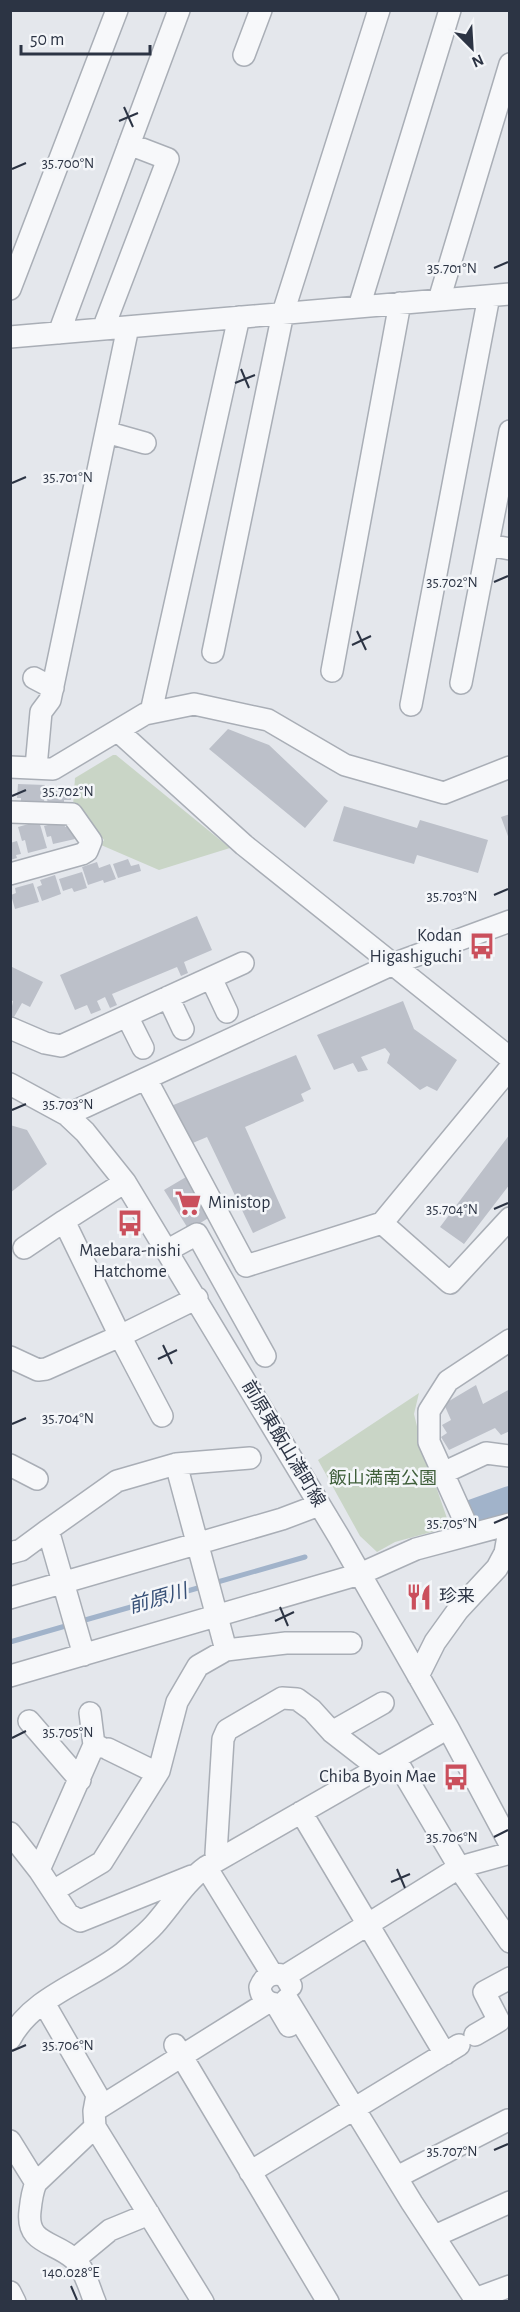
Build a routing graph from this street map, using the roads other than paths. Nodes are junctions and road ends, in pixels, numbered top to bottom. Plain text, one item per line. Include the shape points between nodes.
1 (117, 10) edge
2 (179, 10) edge
3 (261, 10) edge
4 (379, 10) edge
5 (450, 10) edge
6 (244, 55) dead end
7 (510, 64) edge
8 (129, 144) junction
9 (10, 289) edge
10 (504, 293) edge
11 (439, 300) junction
12 (400, 303) junction
13 (359, 307) junction
14 (283, 313) junction
15 (239, 317) junction
16 (128, 327) junction
17 (103, 329) junction
18 (59, 333) junction
19 (10, 337) edge
20 (510, 431) edge
21 (106, 432) junction
22 (145, 443) dead end
23 (488, 545) junction
24 (510, 549) edge
25 (213, 652) dead end
26 (332, 671) dead end
27 (34, 678) dead end
28 (461, 683) dead end
29 (53, 687) junction
30 (411, 705) dead end
31 (152, 712) junction
32 (118, 731) junction
33 (10, 767) edge
34 (36, 767) junction
35 (510, 767) edge
36 (10, 812) edge
37 (10, 874) edge
38 (510, 921) edge
39 (243, 963) dead end
40 (393, 964) junction
41 (211, 978) junction
42 (168, 997) junction
43 (227, 1012) dead end
44 (127, 1016) junction
45 (10, 1028) edge
46 (183, 1029) dead end
47 (143, 1048) dead end
48 (510, 1058) edge
49 (510, 1068) edge
50 (146, 1079) junction
51 (10, 1084) edge
52 (67, 1115) junction
53 (125, 1182) junction
54 (510, 1218) edge
55 (64, 1221) junction
56 (382, 1223) junction
57 (24, 1248) dead end
58 (168, 1250) junction
59 (197, 1298) junction
60 (120, 1336) junction
61 (510, 1340) edge
62 (264, 1356) dead end
63 (10, 1357) edge
64 (162, 1416) dead end
65 (510, 1456) edge
66 (250, 1458) dead end
67 (176, 1464) junction
68 (10, 1465) edge
69 (443, 1473) junction
70 (37, 1479) dead end
71 (319, 1505) junction
72 (510, 1524) edge
73 (48, 1530) junction
74 (470, 1533) junction
75 (198, 1544) junction
76 (10, 1553) edge
77 (360, 1574) junction
78 (64, 1582) junction
79 (10, 1598) edge
80 (217, 1615) junction
81 (351, 1643) dead end
82 (226, 1650) junction
83 (84, 1655) junction
84 (10, 1676) edge
85 (418, 1676) junction
86 (383, 1703) dead end
87 (90, 1713) dead end
88 (29, 1721) dead end
89 (448, 1728) junction
90 (332, 1732) junction
91 (101, 1747) junction
92 (386, 1764) junction
93 (157, 1773) junction
94 (80, 1780) junction
95 (301, 1812) junction
96 (10, 1833) edge
97 (510, 1844) edge
98 (510, 1853) edge
99 (207, 1867) junction
100 (39, 1870) junction
101 (463, 1872) junction
102 (53, 1891) junction
103 (371, 1929) junction
104 (510, 1942) edge
105 (510, 1978) edge
106 (275, 1989) junction
107 (44, 2003) junction
108 (10, 2039) edge
109 (460, 2045) junction
110 (178, 2051) junction
111 (355, 2108) junction
112 (96, 2111) junction
113 (508, 2120) dead end
114 (10, 2141) edge
115 (250, 2172) junction
116 (397, 2176) junction
117 (36, 2183) junction
118 (510, 2202) edge
119 (149, 2214) junction
120 (435, 2236) junction
121 (75, 2259) junction
122 (510, 2286) edge
123 (10, 2292) edge
124 (476, 2300) edge
125 (15, 2301) edge
126 (95, 2301) edge
127 (203, 2301) edge
128 (328, 2301) edge

1 - 9 street
2 - 8 street
3 - 6 street
4 - 14 street
5 - 13 street
7 - 11 street
8 - 17 street via 168,159
8 - 18 street
10 - 11 street
10 - 30 street
11 - 12 street
12 - 13 street
12 - 26 street
13 - 14 street
14 - 15 street
14 - 25 street
15 - 16 street
15 - 31 street
16 - 17 street
16 - 21 street
17 - 18 street
18 - 19 street
20 - 23 street
21 - 22 street
21 - 29 street
23 - 24 street
23 - 28 street
27 - 29 street
29 - 34 street via 50,700 41,711
31 - 32 street
31 - 35 street via 194,704 268,720 345,765 444,793
32 - 34 street via 53,769
32 - 40 street via 244,844
33 - 34 street
36 - 37 street via 72,814 91,841 82,854
38 - 40 street
39 - 41 street
40 - 48 street
40 - 50 street
41 - 42 street
41 - 43 street
42 - 44 street
42 - 46 street
44 - 45 street via 61,1046
44 - 47 street
49 - 56 street
50 - 52 street
50 - 56 street via 246,1266
51 - 52 street, 前原東飯山満町線
52 - 53 street, 前原東飯山満町線
53 - 55 street
53 - 58 street, 前原東飯山満町線
54 - 56 street via 450,1283
55 - 57 street
55 - 60 street
58 - 59 street, 前原東飯山満町線
58 - 62 street via 196,1234
59 - 60 street
59 - 71 street, 前原東飯山満町線
60 - 63 street via 46,1370
60 - 64 street
61 - 69 street via 448,1382 429,1411 429,1442
65 - 69 street via 486,1453
66 - 67 street
67 - 73 street via 117,1481
67 - 75 street
68 - 70 street
69 - 74 street
71 - 75 street
71 - 77 street, 前原東飯山満町線
72 - 74 street
72 - 85 street via 505,1553 497,1568 458,1610
73 - 76 street via 21,1550
73 - 78 street
74 - 77 street via 416,1549
75 - 78 street
75 - 80 street
77 - 80 street
77 - 85 street, 前原東飯山満町線
78 - 79 street
78 - 83 street
80 - 82 street
80 - 83 street
81 - 82 street
82 - 93 street via 198,1666 177,1702
83 - 84 street
85 - 89 street, 前原東飯山満町線
86 - 90 street
87 - 91 street
88 - 94 street
89 - 92 street
89 - 97 street, 前原東飯山満町線
90 - 92 street
90 - 99 street via 297,1699 282,1698 226,1730 216,1854
91 - 93 street
91 - 94 street
92 - 95 street
92 - 101 street
93 - 102 street via 102,1862
94 - 100 street
95 - 99 street
95 - 103 street
96 - 100 street
98 - 101 street
99 - 102 street via 80,1920 68,1914
99 - 106 street
99 - 107 street via 152,1928 121,1954
100 - 102 street
101 - 103 street
101 - 104 street
103 - 106 street
103 - 109 street
105 - 109 street via 484,1992 499,2021
106 - 110 street
106 - 111 street
107 - 108 street via 24,2019
107 - 112 street
109 - 111 street
110 - 112 street
110 - 115 street
111 - 115 street
111 - 116 street
112 - 117 street
112 - 119 street
113 - 116 street
114 - 117 street
115 - 128 street
116 - 120 street
117 - 121 street via 29,2224 34,2235
118 - 120 street
119 - 121 street via 110,2230
119 - 127 street
120 - 124 street
121 - 126 street
122 - 124 street
123 - 125 street

